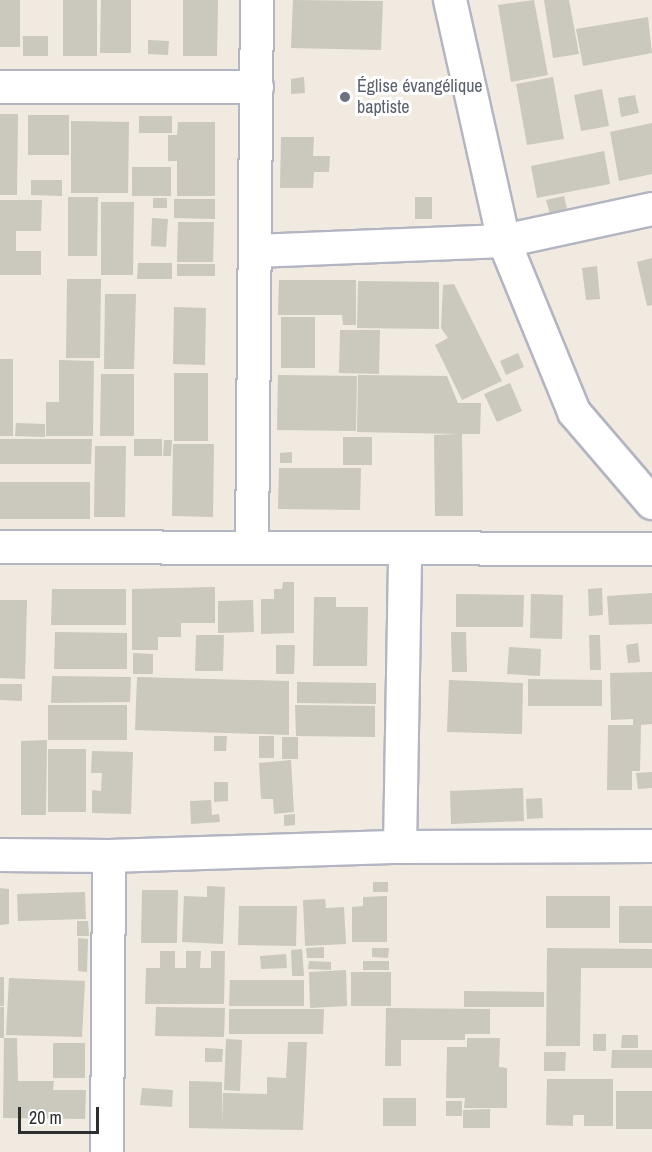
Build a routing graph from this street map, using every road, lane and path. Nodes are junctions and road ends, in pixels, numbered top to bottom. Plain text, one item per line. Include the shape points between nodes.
1 (257, 0) edge
2 (450, 0) edge
3 (0, 87) edge
4 (256, 87) junction
5 (652, 209) edge
6 (504, 242) junction
7 (255, 251) junction
8 (652, 503) edge
9 (0, 547) edge
10 (252, 548) junction
11 (405, 549) junction
12 (652, 549) edge
13 (652, 846) edge
14 (400, 847) junction
15 (0, 855) edge
16 (109, 856) junction
17 (106, 1152) edge

1 - 4 street
2 - 6 street
3 - 4 street
4 - 7 street
5 - 6 street
6 - 7 street
6 - 8 street via 574,412
7 - 10 street
9 - 10 street
10 - 11 street
11 - 12 street
11 - 14 street
13 - 14 street
14 - 16 street
15 - 16 street
16 - 17 street

